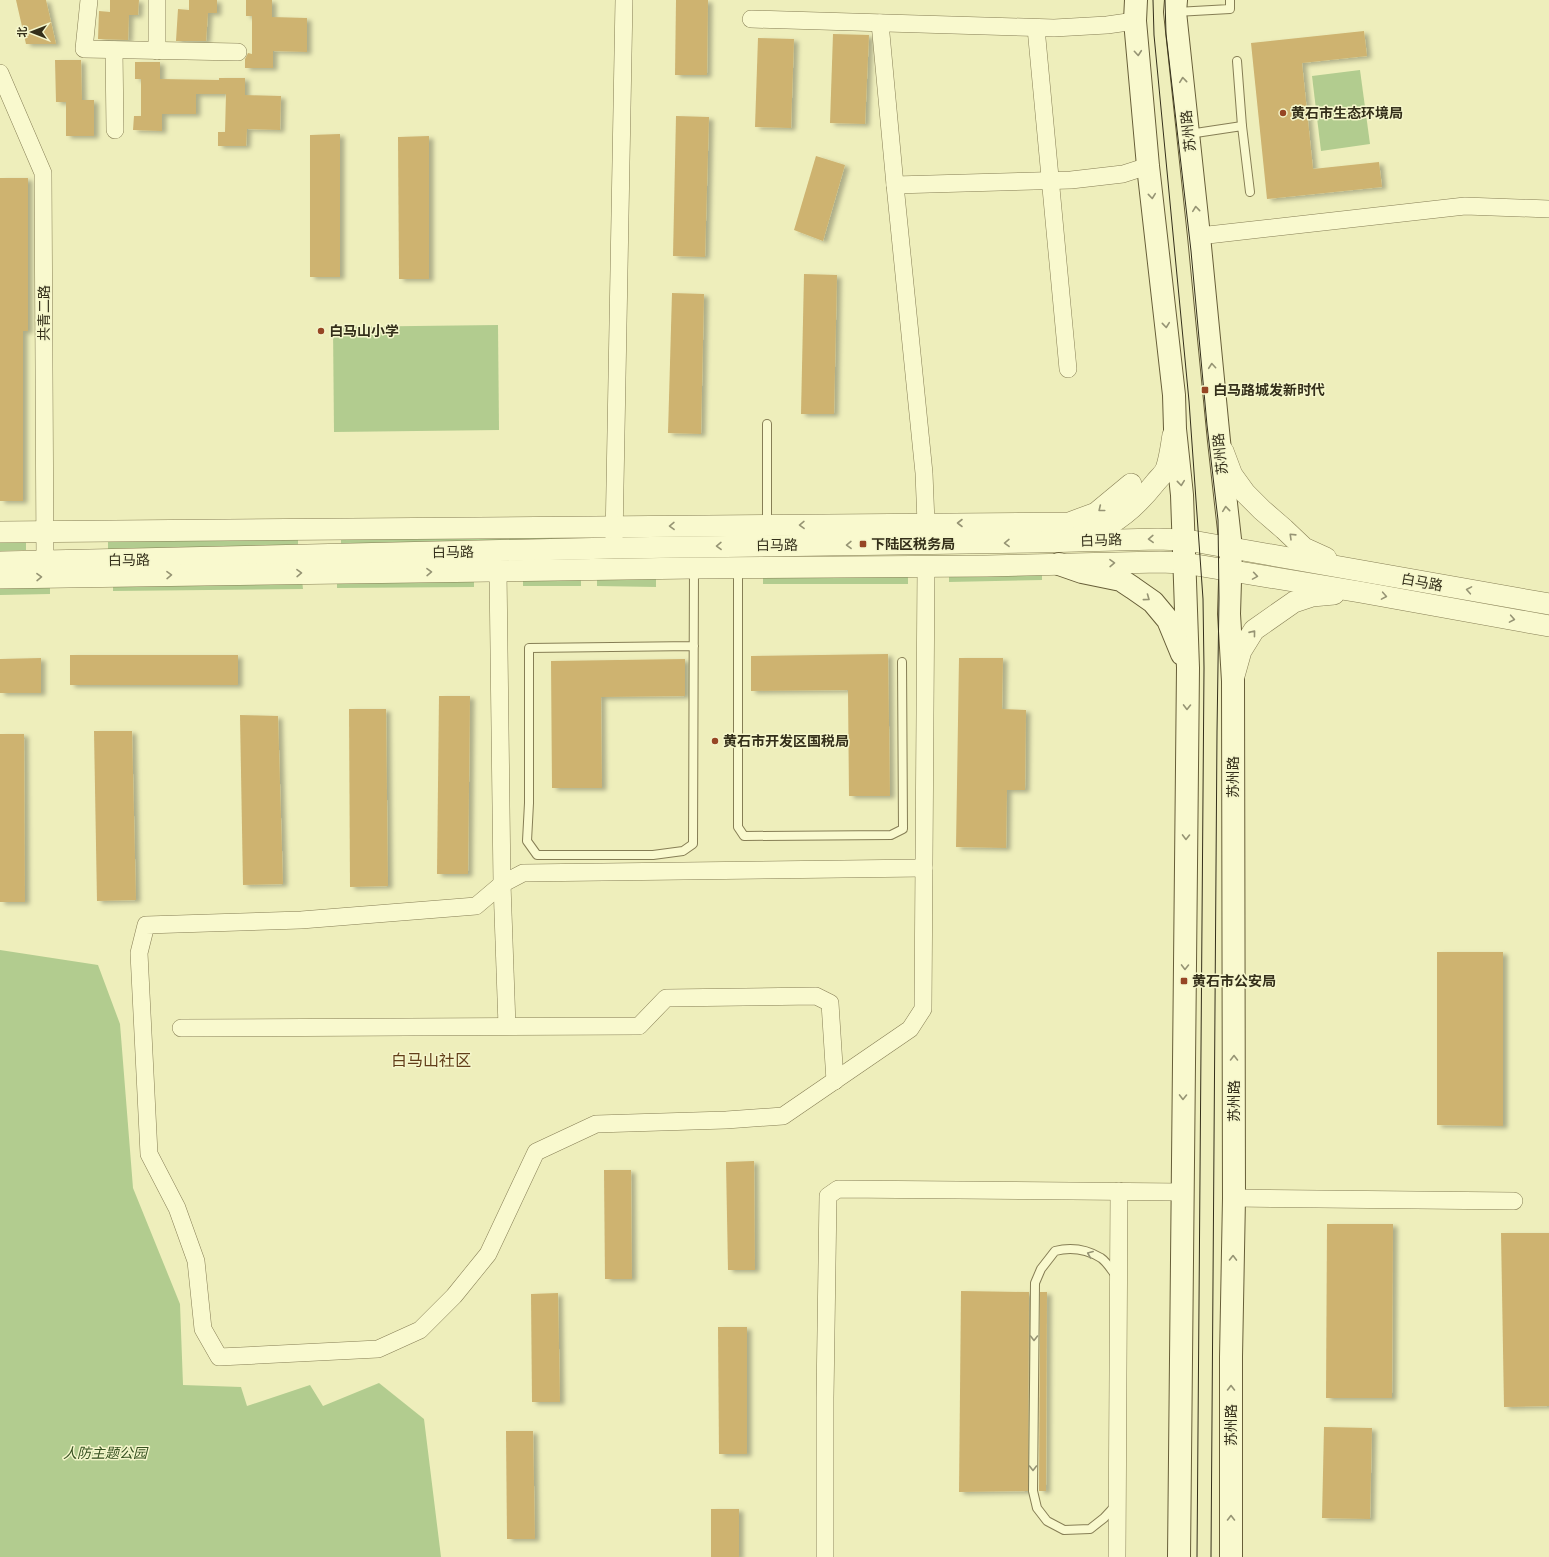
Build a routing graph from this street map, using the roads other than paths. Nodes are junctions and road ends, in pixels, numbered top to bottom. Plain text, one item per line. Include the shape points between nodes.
1 (89, 0) edge
2 (157, 0) edge
3 (624, 0) edge
4 (1230, 0) edge
5 (1176, 6) edge
6 (1136, 10) edge
7 (751, 19) dead end
8 (880, 23) junction
9 (1036, 28) junction
10 (114, 50) junction
11 (157, 51) junction
12 (238, 52) dead end
13 (1237, 61) dead end
14 (0, 73) edge
15 (1242, 126) junction
16 (115, 130) dead end
17 (1188, 134) junction
18 (1148, 166) junction
19 (1049, 181) junction
20 (895, 185) junction
21 (1250, 192) dead end
22 (1549, 209) edge
23 (1199, 236) junction
24 (1068, 369) dead end
25 (766, 424) dead end
26 (1175, 429) junction
27 (1219, 441) junction
28 (1131, 484) dead end
29 (926, 523) junction
30 (614, 527) junction
31 (0, 532) edge
32 (45, 532) junction
33 (767, 535) junction
34 (1182, 540) junction
35 (1039, 542) junction
36 (614, 548) junction
37 (1231, 548) junction
38 (0, 562) edge
39 (45, 562) junction
40 (1059, 564) junction
41 (1184, 564) junction
42 (738, 567) junction
43 (926, 567) junction
44 (694, 568) junction
45 (498, 570) junction
46 (1230, 571) junction
47 (1364, 571) junction
48 (0, 578) edge
49 (1360, 592) junction
50 (1549, 604) edge
51 (1549, 626) edge
52 (694, 646) junction
53 (902, 662) dead end
54 (1188, 668) junction
55 (1233, 681) junction
56 (924, 868) junction
57 (502, 884) junction
58 (507, 1026) junction
59 (181, 1028) dead end
60 (835, 1081) junction
61 (1119, 1191) junction
62 (1182, 1192) junction
63 (1234, 1198) junction
64 (1514, 1201) dead end
65 (1118, 1279) junction
66 (1117, 1503) junction
67 (825, 1557) edge
68 (1117, 1557) edge
69 (1179, 1557) edge
70 (1231, 1557) edge

1 - 10 street via 84,49
2 - 11 street
3 - 30 street
4 - 5 lane via 1230,9
17 -> 5 main road, 苏州路
6 - 9 street via 1084,26
6 -> 18 main road
7 - 8 street
8 - 9 street
8 - 20 street
9 - 19 street
10 - 11 street
10 - 16 street
11 - 12 street
13 - 15 lane
14 - 32 street, 共青二路 via 44,173
15 - 17 lane
15 - 21 lane
23 -> 17 main road, 苏州路
18 - 19 street via 1123,174
18 -> 26 main road via 1174,394
19 - 20 street
19 - 24 street
20 - 29 street via 924,473
22 - 23 street via 1465,206
27 -> 23 main road, 苏州路
25 - 33 lane
26 -> 34 main road via 1182,495
26 - 35 street via 1166,470 1128,512 1089,534
37 -> 27 main road, 苏州路
47 -> 27 street via 1333,562 1304,548 1245,493 1232,474
28 -> 29 street via 1096,513 1069,523
29 -> 33 street
30 - 32 street
33 -> 30 street
30 - 36 street
31 - 32 street
32 - 39 street, 共青二路
35 -> 33 street, 白马路
33 -> 36 street, 白马路
34 -> 35 street, 白马路
34 - 37 street, 白马路
34 - 41 main road
36 - 39 street, 白马路
37 - 46 main road, 苏州路
37 - 47 street, 白马路
38 - 39 street, 白马路
40 -> 41 street, 白马路
40 - 43 street, 白马路
40 -> 54 main road via 1121,580 1153,602 1168,620
41 - 46 street, 白马路
41 - 54 main road
42 - 43 street, 白马路
42 - 44 street, 白马路
42 - 53 lane via 738,827 744,836 890,835 903,829
43 - 56 street
44 - 45 street, 白马路
44 - 52 lane
48 -> 45 street, 白马路
45 - 57 street
46 -> 49 street, 白马路
46 - 55 main road, 苏州路
50 -> 47 street, 白马路
49 -> 51 street, 白马路
55 -> 49 street via 1241,651 1254,630 1294,602 1312,596
52 - 52 lane via 692,844 682,851 653,855 537,855 527,841 529,648
54 -> 62 main road
63 -> 55 main road, 苏州路
56 - 57 street via 523,873
56 - 60 street via 923,1009 910,1029
57 - 58 street
57 - 60 street via 476,906 301,920 146,925 139,953 149,1154 177,1208 196,1261 203,1329 219,1357 378,1349 420,1330 454,1296 488,1254 536,1152 596,1124 783,1116
58 - 59 street
58 - 60 street via 639,1026 666,998 816,996 830,1003
61 - 62 street
61 - 65 street
61 - 67 street via 838,1189 828,1196
62 - 69 main road
63 - 64 street
70 -> 63 main road, 苏州路
65 - 66 street
65 -> 66 lane via 1102,1258 1068,1248 1055,1251 1035,1283 1033,1491 1037,1508 1047,1521 1064,1530 1090,1529
66 - 68 street

